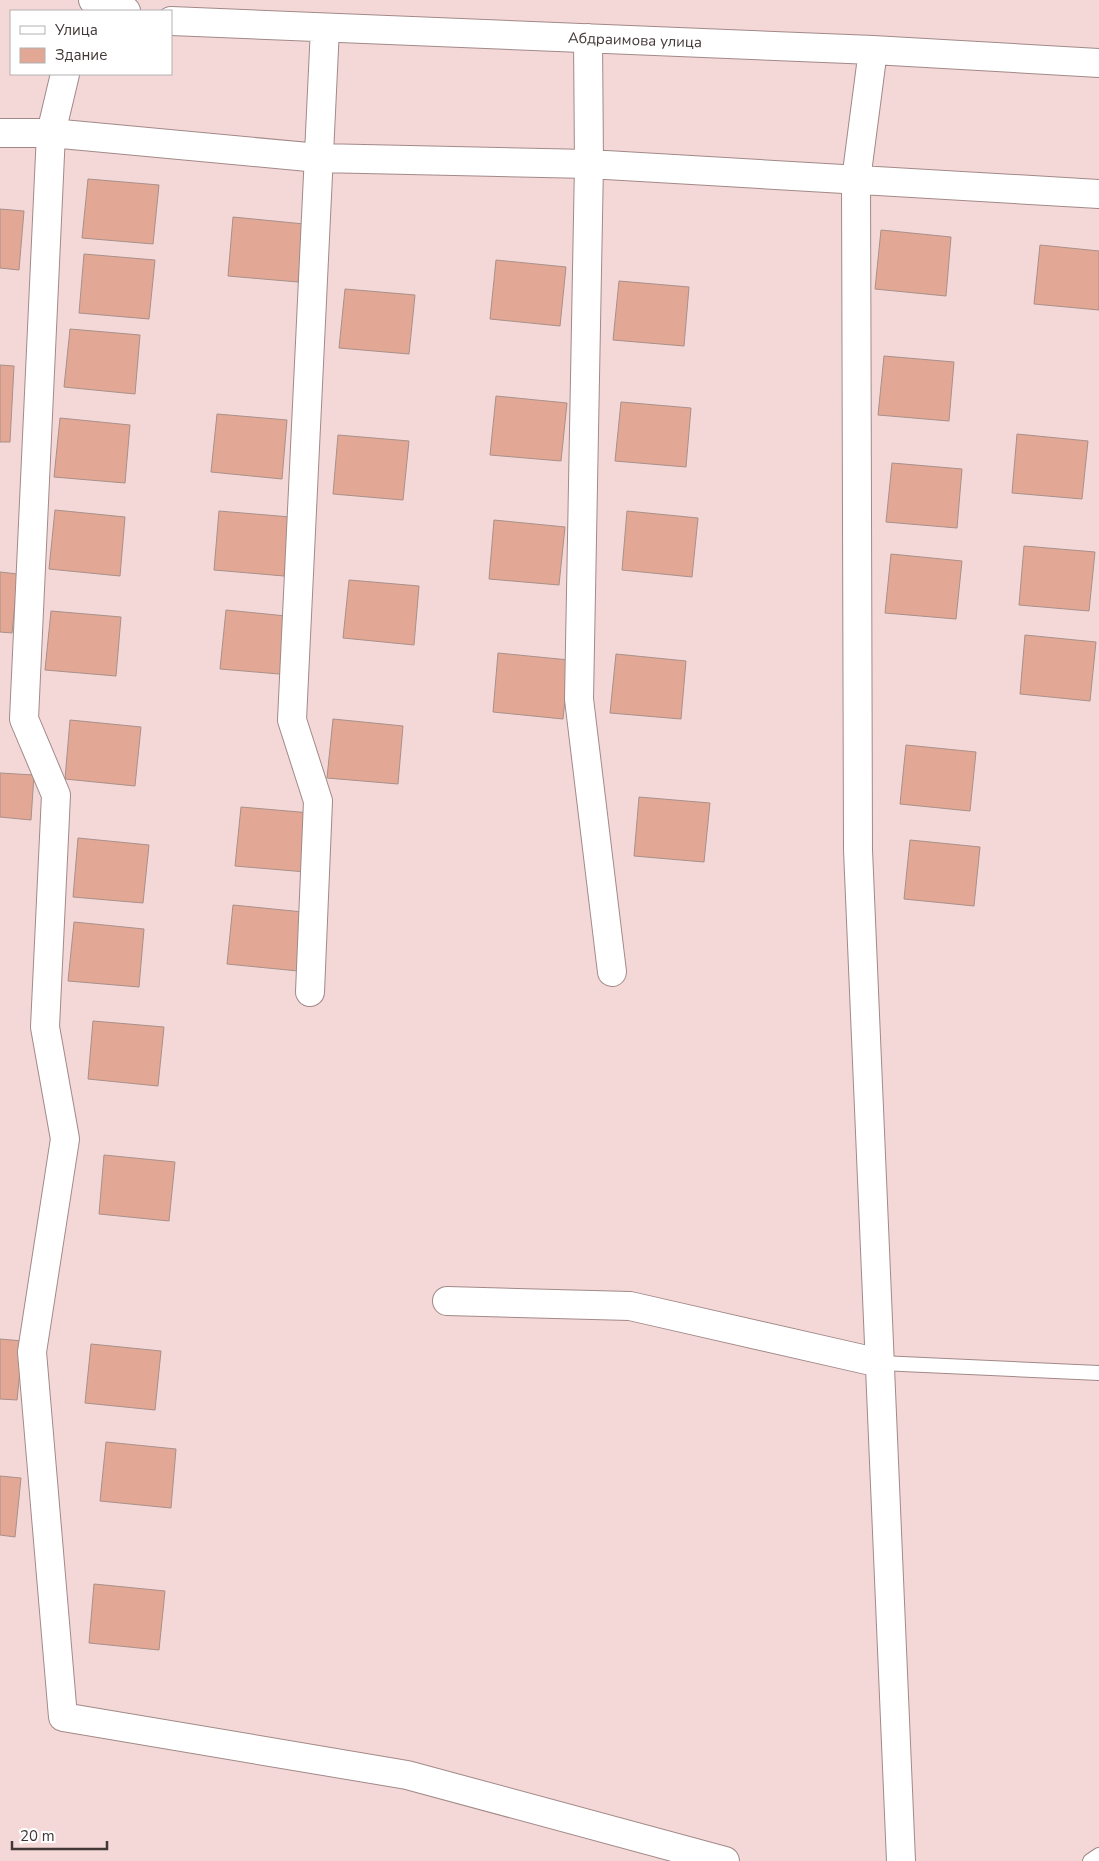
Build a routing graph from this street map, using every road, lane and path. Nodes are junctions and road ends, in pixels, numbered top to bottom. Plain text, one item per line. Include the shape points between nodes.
1 (93, 0) edge
2 (121, 10) edge
3 (172, 21) edge
4 (325, 28) junction
5 (588, 38) junction
6 (874, 50) junction
7 (1099, 63) edge
8 (65, 75) edge
9 (0, 133) edge
10 (51, 133) junction
11 (319, 158) junction
12 (588, 164) junction
13 (856, 180) junction
14 (1099, 194) edge
15 (612, 972) dead end
16 (310, 992) dead end
17 (446, 1301) dead end
18 (880, 1362) junction
19 (1099, 1372) edge
20 (1099, 1855) edge
21 (725, 1861) edge
22 (901, 1861) edge
23 (1090, 1861) edge

1 - 2 street
3 - 4 street, Абдраимова улица
4 - 5 street, Абдраимова улица
4 - 11 street
5 - 6 street, Абдраимова улица
5 - 12 street
6 - 7 street, Абдраимова улица
6 - 13 street
8 - 10 street
9 - 10 street
10 - 11 street
10 - 21 street via 24,719 56,795 45,1027 65,1138 32,1352 63,1717 407,1775
11 - 12 street
11 - 16 street via 292,720 318,801
12 - 13 street
12 - 15 street via 578,699
13 - 14 street
13 - 18 street via 858,850
17 - 18 street via 630,1306
18 - 19 lane
18 - 22 street
20 - 23 lane

